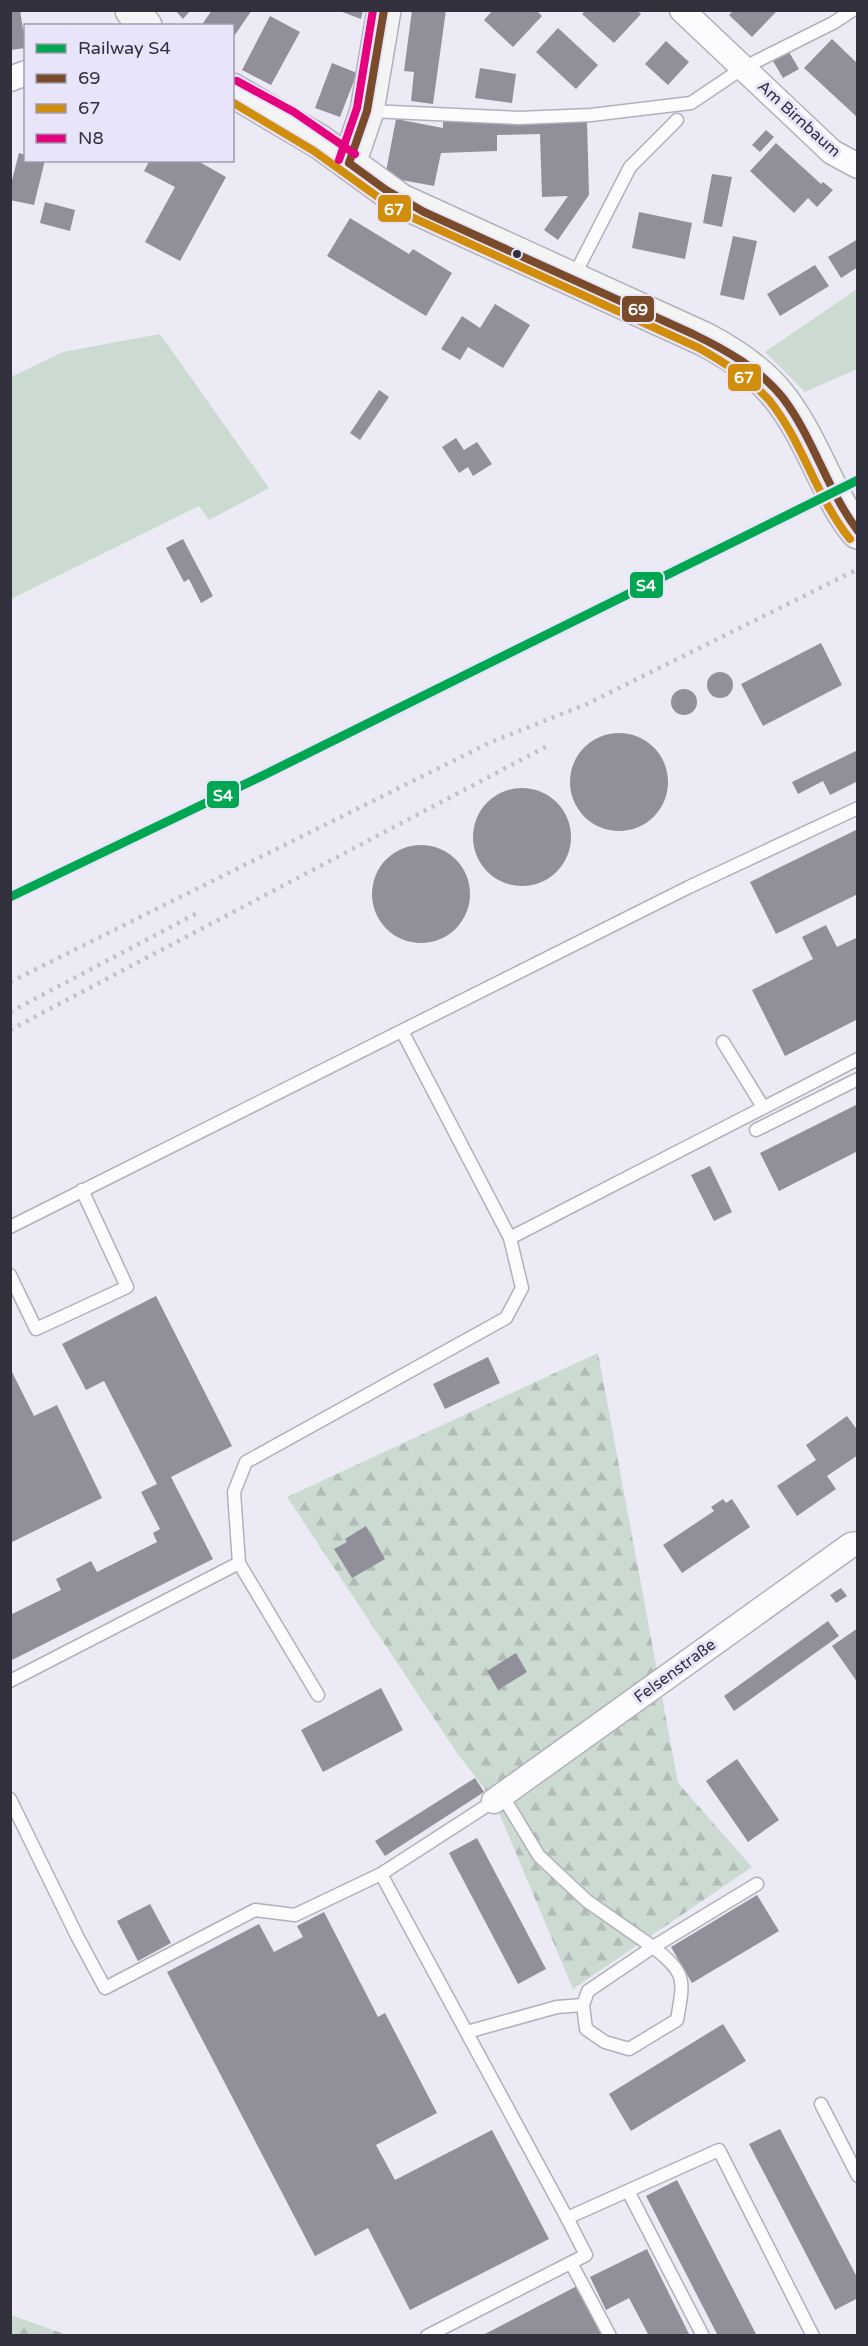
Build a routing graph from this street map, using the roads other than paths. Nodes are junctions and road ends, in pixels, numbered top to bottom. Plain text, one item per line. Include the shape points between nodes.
1 (384, 10) edge
2 (682, 10) edge
3 (853, 10) edge
4 (743, 68) junction
5 (234, 91) edge
6 (368, 111) junction
7 (677, 120) dead end
8 (349, 163) junction
9 (858, 166) edge
10 (572, 279) junction
11 (858, 532) edge
12 (858, 808) edge
13 (402, 1031) junction
14 (723, 1042) dead end
15 (858, 1059) edge
16 (858, 1078) edge
17 (763, 1107) junction
18 (756, 1130) dead end
19 (81, 1190) junction
20 (10, 1227) edge
21 (510, 1238) junction
22 (10, 1275) edge
23 (858, 1544) edge
24 (239, 1563) junction
25 (10, 1681) edge
26 (318, 1695) dead end
27 (498, 1798) junction
28 (10, 1799) edge
29 (381, 1874) junction
30 (757, 1884) dead end
31 (653, 1947) junction
32 (583, 2005) junction
33 (467, 2032) junction
34 (821, 2104) dead end
35 (858, 2176) edge
36 (628, 2191) junction
37 (567, 2218) junction
38 (572, 2263) junction
39 (427, 2336) edge
40 (610, 2336) edge
41 (703, 2336) edge
42 (813, 2336) edge

1 - 6 main road
2 - 4 street, Am Birnbaum
3 - 4 lane, Am Birnbaum
4 - 6 lane via 691,103 519,118
4 - 9 street, Am Birnbaum via 832,152
5 - 8 main road via 288,121
6 - 8 main road
7 - 10 lane via 630,167
8 - 10 main road via 401,201
10 - 11 main road via 725,350 769,383 796,419 843,512
12 - 13 lane via 698,882
13 - 19 lane
13 - 21 lane
14 - 17 lane
15 - 17 lane
16 - 18 lane
17 - 21 lane
19 - 20 lane
19 - 22 lane via 127,1287 36,1329
21 - 24 lane via 522,1288 506,1318 246,1462 234,1492
23 - 27 street, Felsenstraße via 851,1545
24 - 25 lane
24 - 26 lane
27 - 29 lane
27 - 31 lane via 539,1856 587,1901
28 - 29 lane via 105,1988 255,1911 295,1915
29 - 33 lane
30 - 31 lane
31 - 32 lane via 588,1991
31 - 32 lane via 672,1962 683,1983 677,2020 630,2049 605,2042 586,2029
32 - 33 lane via 557,2007
33 - 37 lane
34 - 35 lane
36 - 37 lane
36 - 41 lane
36 - 42 lane via 719,2150
37 - 38 lane via 586,2255
38 - 39 lane
38 - 40 lane

